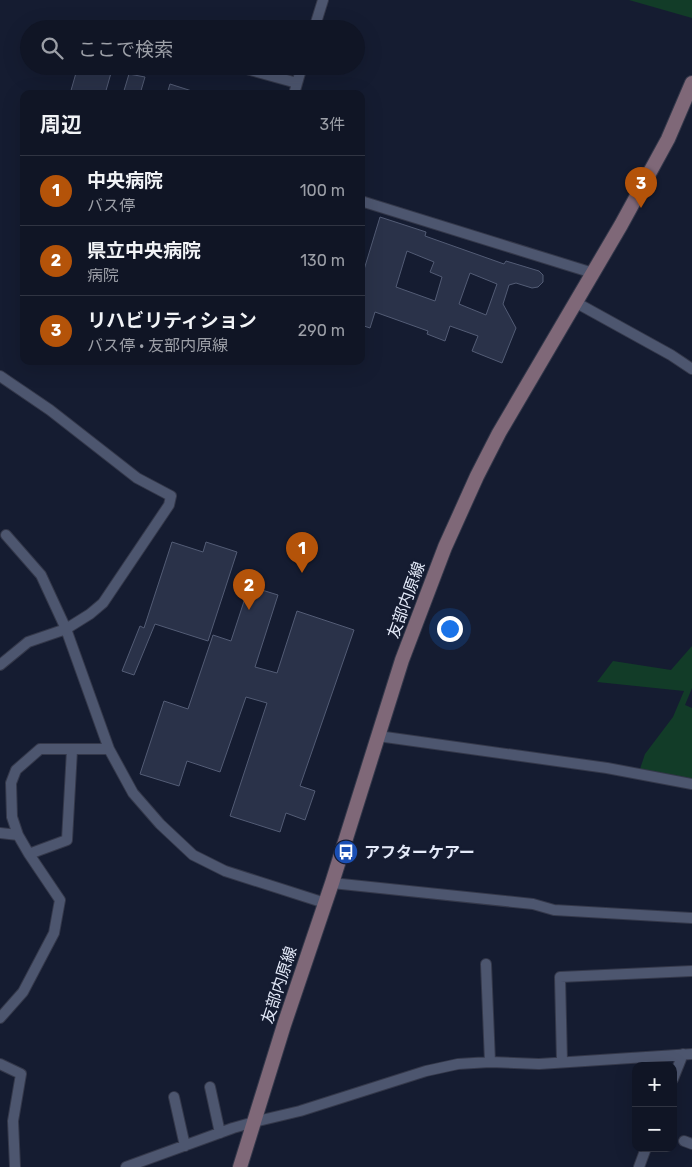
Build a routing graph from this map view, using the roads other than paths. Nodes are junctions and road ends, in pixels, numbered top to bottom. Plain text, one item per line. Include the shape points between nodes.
1 (323, 0) edge
2 (317, 20) edge
3 (259, 75) edge
4 (300, 75) edge
5 (692, 83) edge
6 (296, 89) edge
7 (365, 202) edge
8 (593, 273) junction
9 (575, 302) junction
10 (692, 369) edge
11 (0, 376) edge
12 (6, 535) dead end
13 (66, 629) junction
14 (0, 665) edge
15 (378, 736) junction
16 (109, 749) junction
17 (72, 750) junction
18 (692, 784) edge
19 (0, 833) edge
20 (18, 834) junction
21 (29, 854) junction
22 (332, 883) junction
23 (325, 903) junction
24 (692, 918) edge
25 (486, 964) dead end
26 (692, 971) edge
27 (0, 1018) edge
28 (687, 1054) edge
29 (490, 1062) junction
30 (562, 1062) junction
31 (0, 1064) edge
32 (677, 1072) edge
33 (210, 1087) dead end
34 (174, 1097) dead end
35 (254, 1122) junction
36 (220, 1133) junction
37 (185, 1146) junction
38 (645, 1152) edge
39 (15, 1167) edge
40 (126, 1167) edge
41 (240, 1167) edge
42 (639, 1167) edge

1 - 2 street
3 - 6 street
4 - 6 street
5 - 8 main road, 友部内原線 via 668,140
7 - 8 street
8 - 9 main road, 友部内原線
9 - 10 street
9 - 15 main road, 友部内原線 via 476,476 432,579
11 - 13 street via 50,410 137,478 171,496 170,505 103,603
12 - 13 street via 41,575
13 - 14 street via 28,642
13 - 16 street
15 - 18 street via 607,768
15 - 22 main road, 友部内原線
16 - 17 street
16 - 23 street via 133,794 193,855 225,871
17 - 20 street via 40,749 16,770 11,783 12,817
17 - 21 street via 67,840
19 - 20 street
20 - 21 street
21 - 27 street via 60,900 54,933 22,992
22 - 23 main road, 友部内原線
22 - 24 street via 533,904 554,910
23 - 35 main road, 友部内原線
25 - 29 street
26 - 30 street via 560,977
28 - 30 street
28 - 32 street
29 - 30 street
29 - 35 street via 426,1071 300,1111
31 - 39 street via 21,1074 13,1121
33 - 36 street
34 - 37 street
35 - 36 street
35 - 41 main road, 友部内原線
36 - 37 street
37 - 40 street
38 - 42 street

